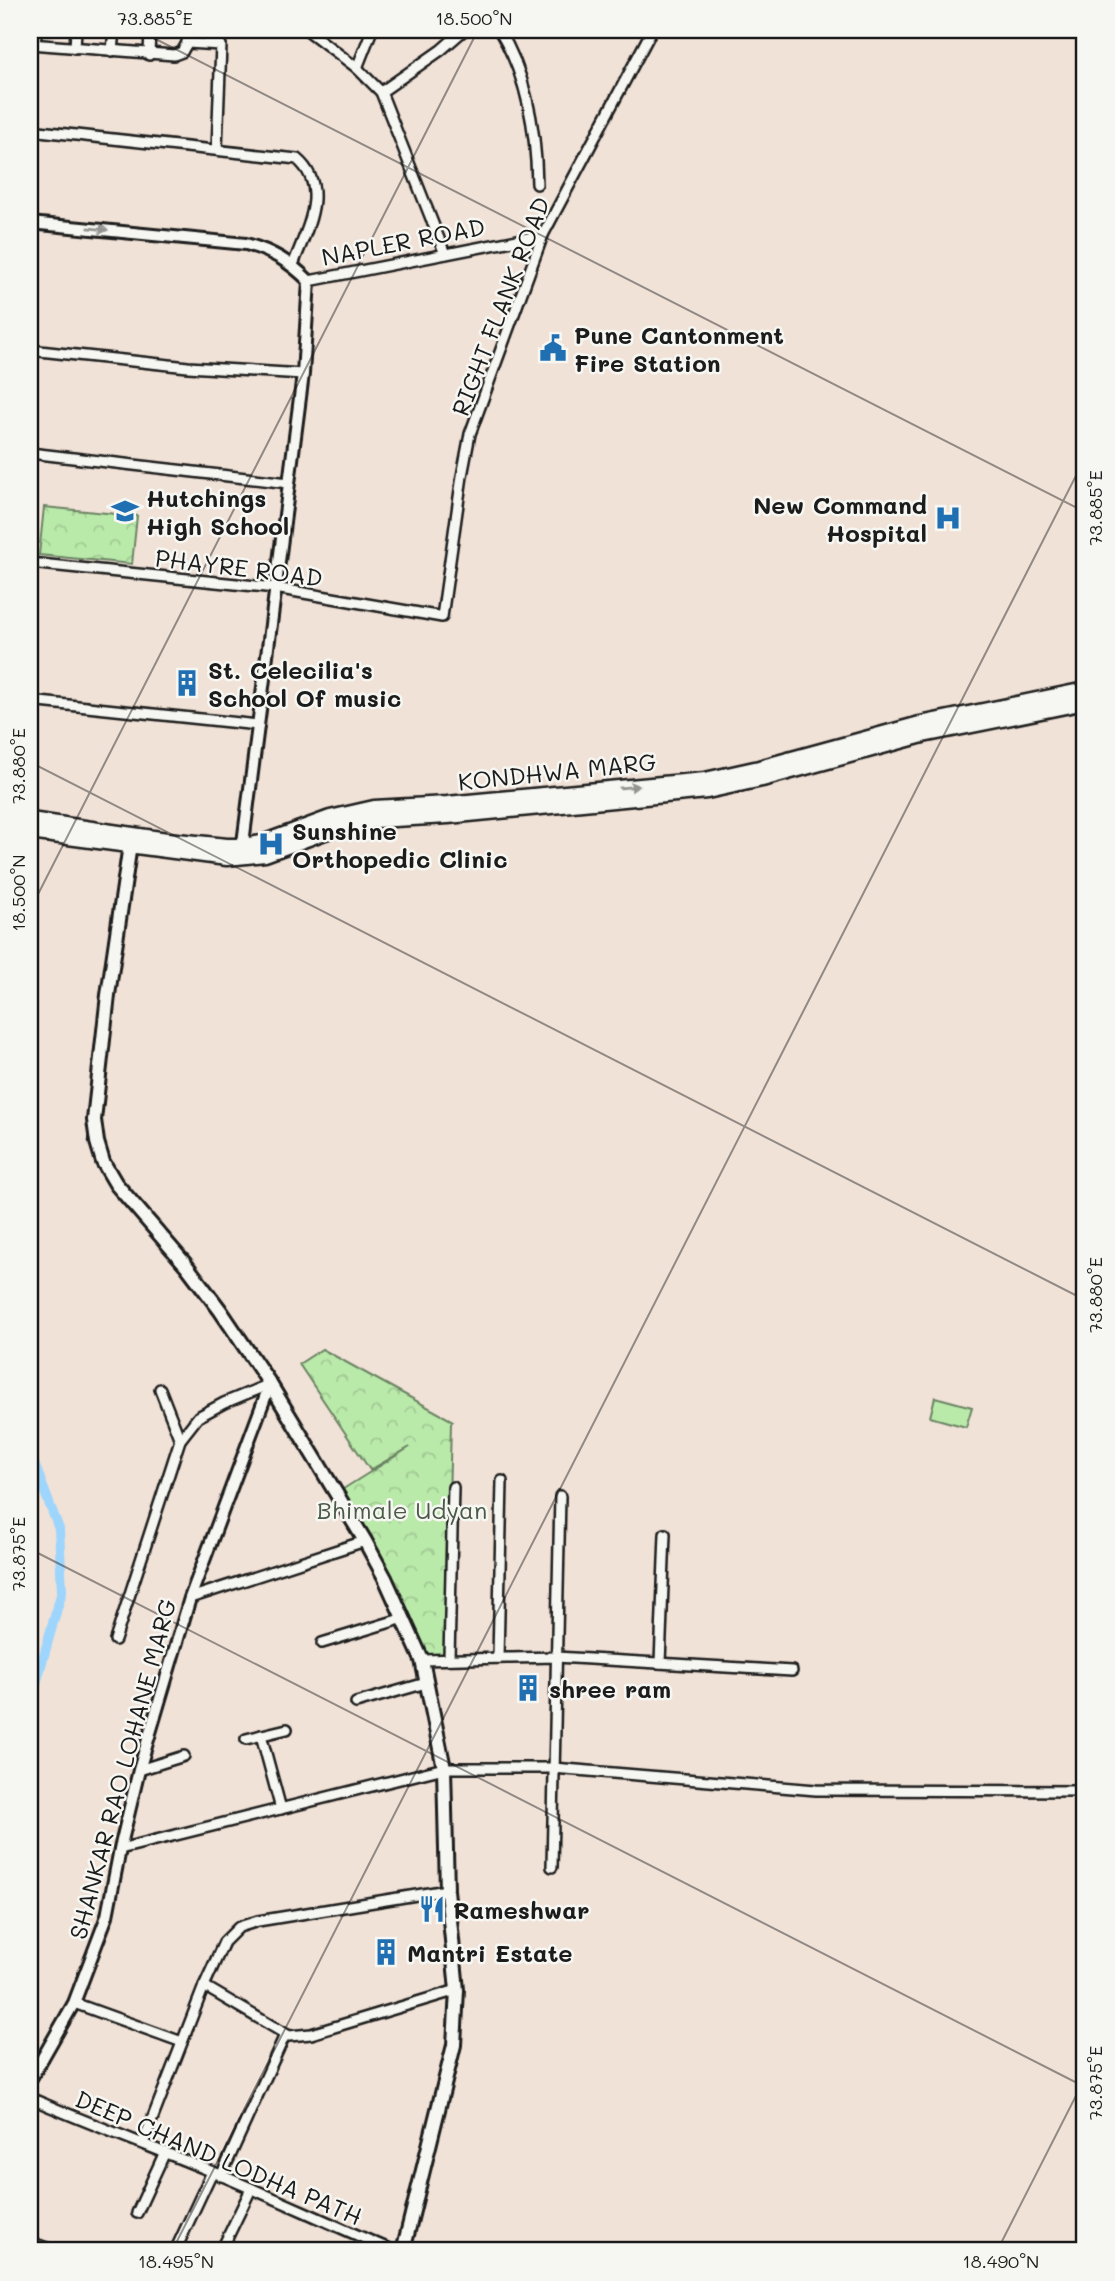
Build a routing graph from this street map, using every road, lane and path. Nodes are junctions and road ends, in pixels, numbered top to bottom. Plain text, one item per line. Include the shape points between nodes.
1 (37, 30) edge
2 (76, 30) edge
3 (114, 30) edge
4 (150, 30) edge
5 (188, 30) edge
6 (307, 30) edge
7 (372, 30) edge
8 (464, 30) edge
9 (499, 30) edge
10 (652, 30) edge
11 (187, 43) junction
12 (32, 45) edge
13 (75, 48) junction
14 (112, 51) junction
15 (149, 55) junction
16 (357, 68) junction
17 (381, 92) junction
18 (30, 130) edge
19 (217, 149) junction
20 (537, 184) dead end
21 (30, 223) edge
22 (543, 235) junction
23 (445, 254) junction
24 (293, 265) junction
25 (309, 281) junction
26 (30, 350) edge
27 (303, 374) junction
28 (30, 453) edge
29 (289, 483) junction
30 (30, 563) edge
31 (275, 588) junction
32 (442, 617) joint
33 (1085, 690) edge
34 (30, 701) edge
35 (1085, 702) edge
36 (258, 725) junction
37 (30, 820) edge
38 (30, 832) edge
39 (131, 841) junction
40 (242, 851) junction
41 (271, 1384) junction
42 (160, 1389) dead end
43 (180, 1440) junction
44 (502, 1481) dead end
45 (453, 1487) dead end
46 (560, 1496) dead end
47 (665, 1534) dead end
48 (365, 1541) junction
49 (190, 1598) junction
50 (404, 1618) junction
51 (115, 1640) dead end
52 (322, 1643) dead end
53 (556, 1657) junction
54 (449, 1658) junction
55 (498, 1658) junction
56 (422, 1660) junction
57 (660, 1663) junction
58 (792, 1671) dead end
59 (426, 1683) junction
60 (356, 1703) dead end
61 (287, 1729) dead end
62 (261, 1735) junction
63 (246, 1739) dead end
64 (184, 1756) dead end
65 (444, 1768) junction
66 (553, 1768) junction
67 (139, 1770) junction
68 (1085, 1791) edge
69 (281, 1809) junction
70 (120, 1849) junction
71 (552, 1867) dead end
72 (447, 1890) junction
73 (204, 1986) junction
74 (457, 1990) junction
75 (74, 2003) junction
76 (285, 2035) junction
77 (182, 2042) junction
78 (30, 2080) edge
79 (30, 2098) edge
80 (143, 2143) junction
81 (165, 2152) junction
82 (217, 2174) junction
83 (251, 2189) junction
84 (137, 2213) dead end
85 (30, 2243) edge
86 (55, 2251) edge
87 (175, 2251) edge
88 (221, 2251) edge
89 (394, 2251) edge
90 (402, 2251) edge

1 - 12 street
2 - 13 street
3 - 14 street
4 - 15 street
5 - 11 street
6 - 16 street
7 - 16 street
8 - 17 street
9 - 20 street via 524,91 537,158
10 - 22 street, RIGHT FLANK ROAD
11 - 15 street via 174,55
11 - 19 street via 221,46
12 - 13 street
13 - 14 street
14 - 15 street
16 - 17 street
17 - 23 street
18 - 19 street
19 - 24 street via 297,159 308,168 314,211
21 -> 24 street, NAPLER ROAD via 246,244
22 - 23 street, NAPLER ROAD
22 - 32 street, RIGHT FLANK ROAD via 470,434
23 - 25 street, NAPLER ROAD
24 - 25 street, NAPLER ROAD
25 - 27 street
26 - 27 street
27 - 29 street
28 - 29 street
29 - 31 street
30 - 31 street, PHAYRE ROAD
31 - 32 street, PHAYRE ROAD
31 - 36 street
40 -> 33 main road, KONDHWA MARG via 330,818 374,808 705,780 920,724
34 - 36 street
35 - 40 main road, KONDHWA MARG via 923,735 707,791 376,820 333,829 265,854
36 - 40 street
37 - 39 main road, KONDHWA MARG
38 - 39 main road, KONDHWA MARG
39 - 40 main road, KONDHWA MARG via 227,846
39 - 41 main road via 106,1009 94,1120 97,1142 116,1184 207,1292
41 - 43 street via 198,1417
41 - 48 main road
41 - 49 street, SHANKAR RAO LOHANE MARG
42 - 43 street
43 - 51 street
44 - 55 street
45 - 54 street
46 - 53 street
47 - 57 street
48 - 49 street
48 - 50 main road
49 - 67 street, SHANKAR RAO LOHANE MARG
50 - 52 street
50 - 56 main road
53 - 55 street
53 - 57 street
53 - 66 street
54 - 55 street
54 - 56 street
56 - 59 main road
57 - 58 street
59 - 60 street
59 - 65 main road
61 - 62 street
62 - 63 street
62 - 69 street
64 - 67 street
65 - 66 street
65 - 69 street
65 - 72 main road
66 - 68 street via 816,1790
66 - 71 street
67 - 70 street, SHANKAR RAO LOHANE MARG
69 - 70 street
70 - 75 street, SHANKAR RAO LOHANE MARG via 107,1916
72 - 73 street via 239,1927 224,1942
72 - 74 main road
73 - 76 street
73 - 77 street
74 - 76 street via 311,2034
74 - 90 main road via 454,2045
75 - 77 street
75 - 78 street, SHANKAR RAO LOHANE MARG
76 - 82 street
77 - 80 street
79 - 80 street, DEEP CHAND LODHA PATH
80 - 81 street, DEEP CHAND LODHA PATH
81 - 82 street, DEEP CHAND LODHA PATH
81 - 84 street
82 - 83 street, DEEP CHAND LODHA PATH
82 - 87 street
83 - 88 street
83 - 89 street, DEEP CHAND LODHA PATH
85 - 86 street

